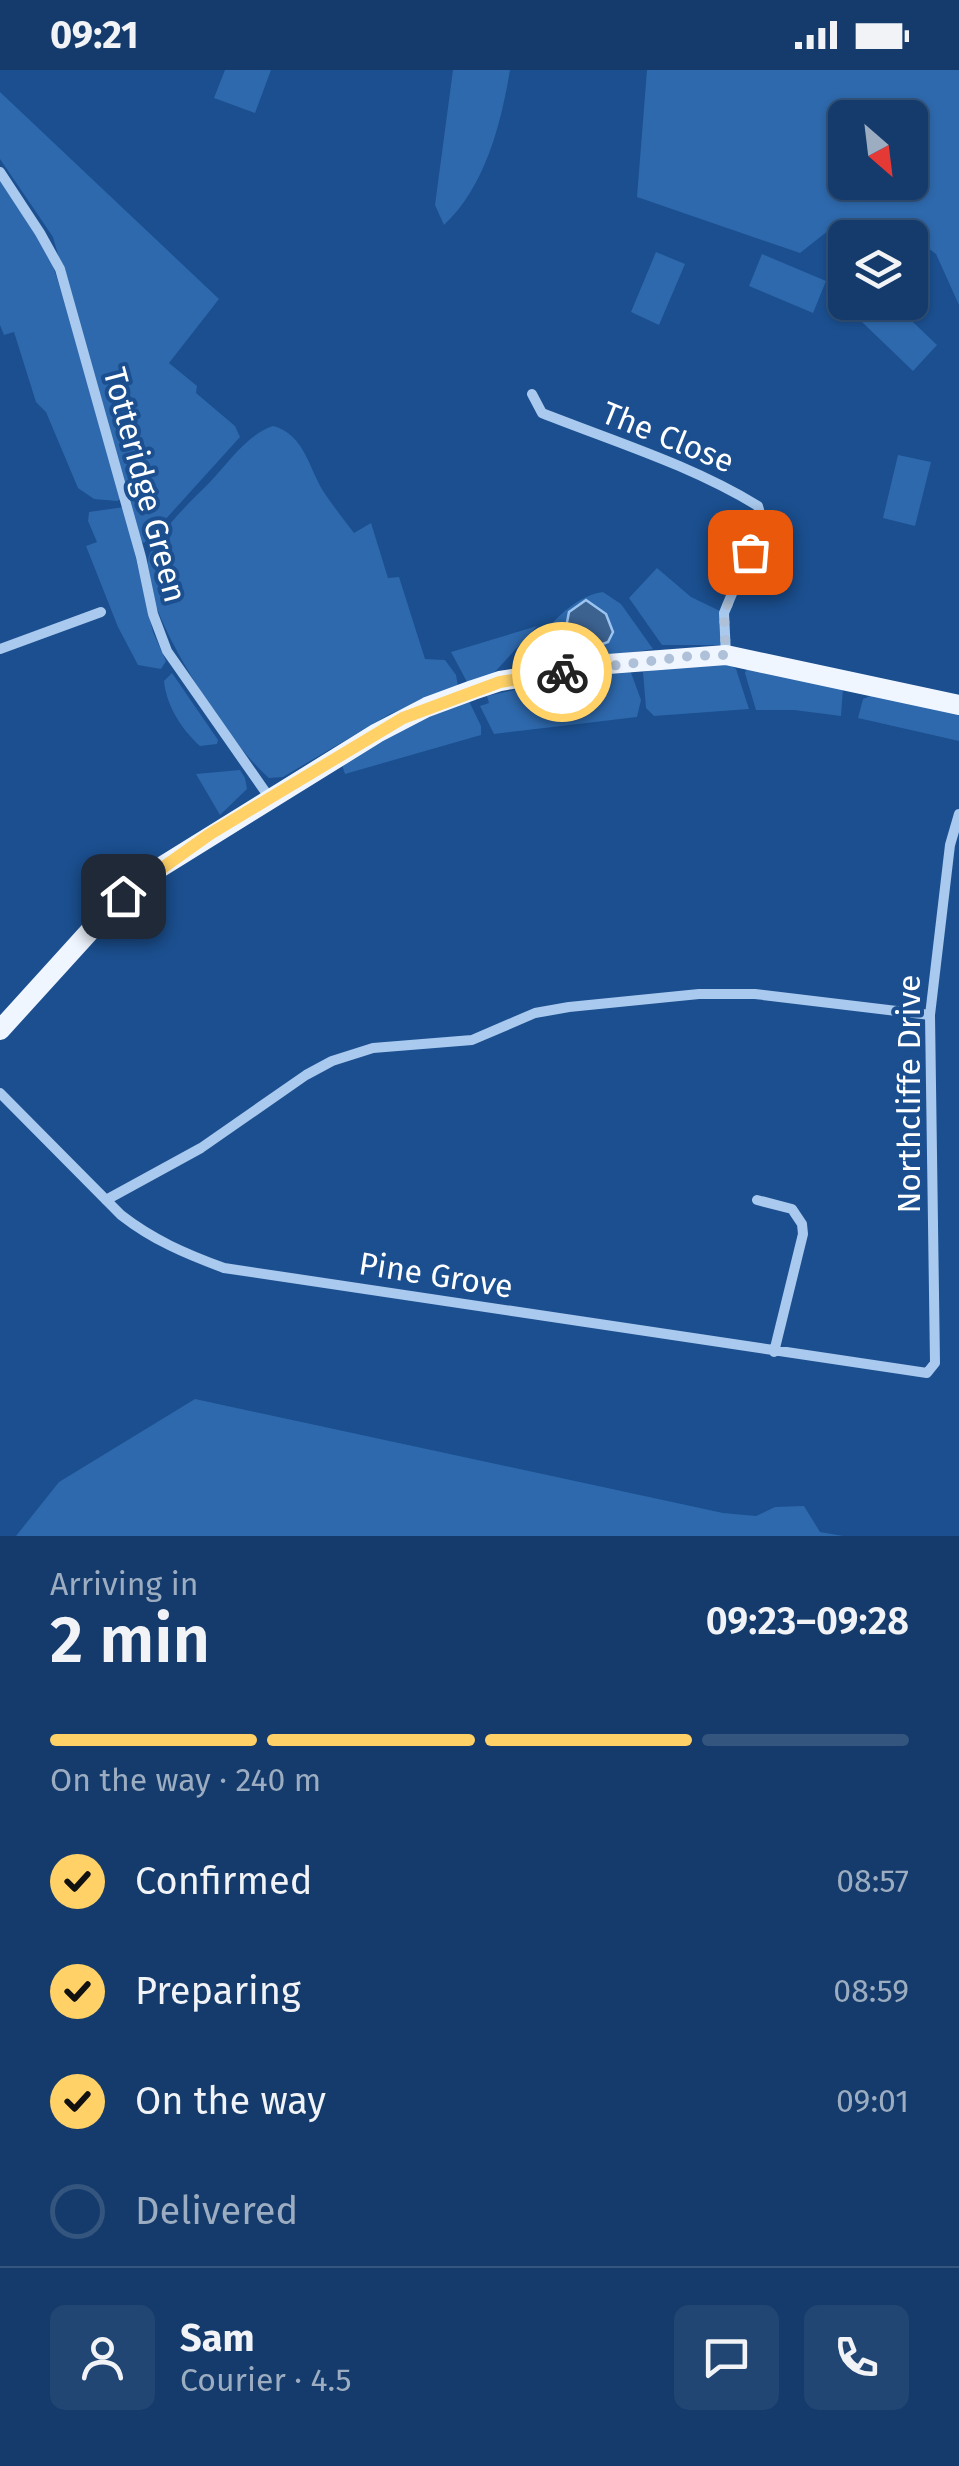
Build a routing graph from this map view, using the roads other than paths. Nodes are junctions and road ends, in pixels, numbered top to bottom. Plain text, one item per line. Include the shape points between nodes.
1 (0, 172) edge
2 (532, 394) dead end
3 (102, 612) dead end
4 (0, 648) edge
5 (726, 655) junction
6 (959, 705) edge
7 (269, 798) junction
8 (959, 814) edge
9 (930, 1015) junction
10 (0, 1030) edge
11 (0, 1092) edge
12 (106, 1200) junction
13 (757, 1200) dead end
14 (774, 1352) junction
15 (927, 1374) joint

1 - 7 street, Totteridge Green via 60,269 168,651
2 - 5 street, The Close via 542,413 673,463 758,506 762,521 724,613
3 - 4 street
5 - 6 main road
5 - 7 main road via 608,664 500,682 403,718
7 - 10 main road via 123,896
8 - 9 street, Northcliffe Drive
9 - 12 street via 755,994 699,994 535,1013 472,1040 373,1048 332,1060 201,1148
9 - 15 street, Northcliffe Drive via 935,1364
11 - 12 street, Pine Grove
12 - 14 street, Pine Grove via 170,1248 224,1268
13 - 14 street via 792,1209 804,1234
14 - 15 street, Pine Grove

